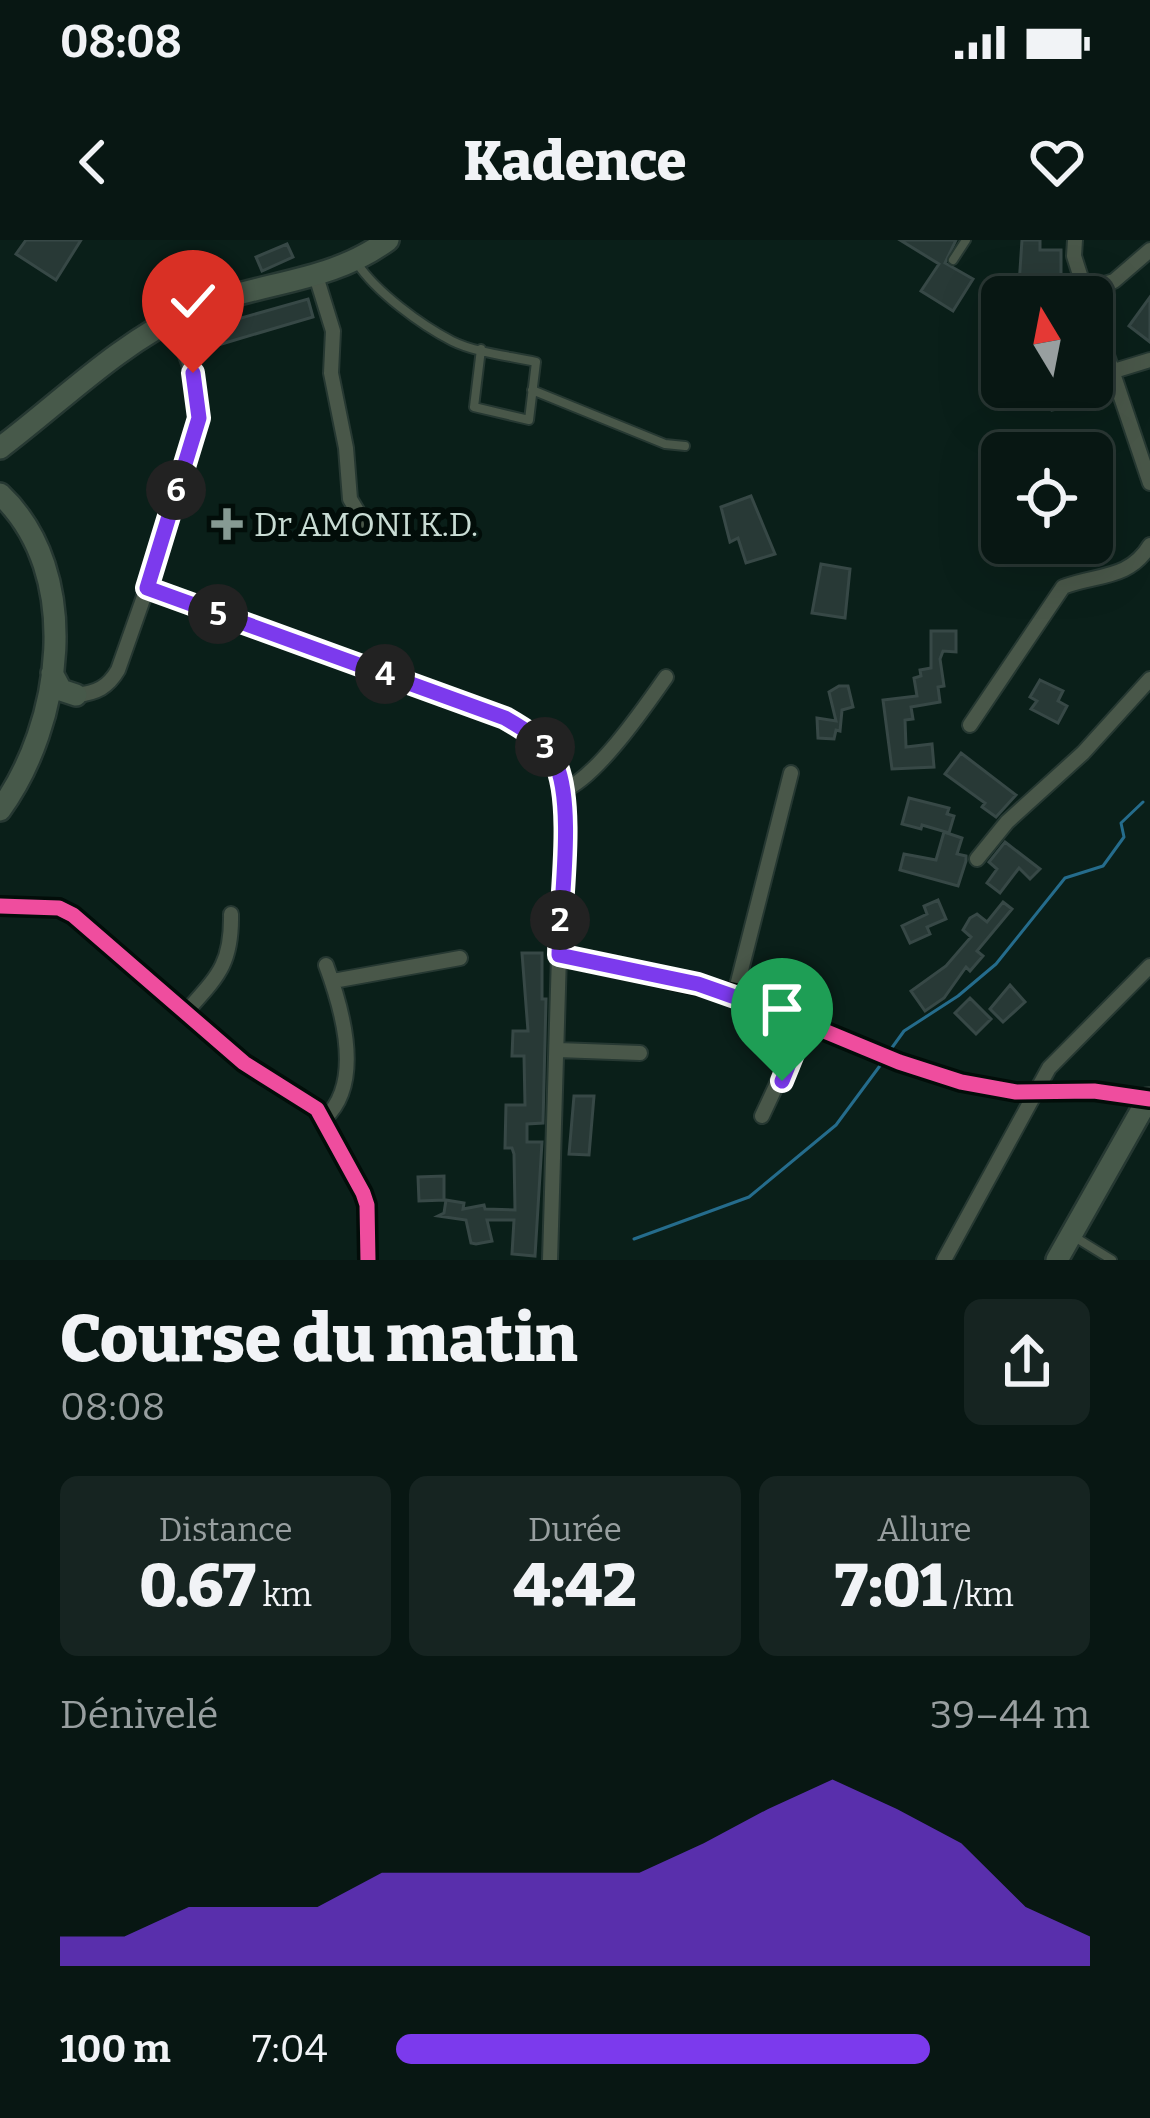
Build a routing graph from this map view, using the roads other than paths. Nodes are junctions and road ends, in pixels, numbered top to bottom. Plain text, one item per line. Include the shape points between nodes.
1 (388, 240) edge
2 (966, 240) edge
3 (1075, 240) edge
4 (1150, 250) edge
5 (953, 260) dead end
6 (356, 262) junction
7 (316, 276) junction
8 (1080, 276) edge
9 (1113, 281) edge
10 (173, 319) junction
11 (481, 349) junction
12 (1150, 360) edge
13 (1114, 371) joint
14 (532, 390) junction
15 (686, 446) dead end
16 (0, 448) edge
17 (1150, 483) edge
18 (0, 494) edge
19 (368, 530) dead end
20 (1150, 545) edge
21 (147, 588) junction
22 (52, 673) junction
23 (666, 676) dead end
24 (1150, 679) edge
25 (76, 695) junction
26 (47, 709) junction
27 (970, 725) dead end
28 (790, 773) dead end
29 (564, 790) junction
30 (0, 810) edge
31 (977, 859) dead end
32 (0, 906) edge
33 (231, 914) dead end
34 (559, 955) junction
35 (460, 958) dead end
36 (326, 964) dead end
37 (1150, 966) edge
38 (333, 981) junction
39 (735, 994) junction
40 (187, 1012) junction
41 (806, 1022) junction
42 (558, 1050) junction
43 (640, 1053) dead end
44 (1039, 1090) junction
45 (1149, 1099) edge
46 (762, 1116) dead end
47 (325, 1118) junction
48 (1071, 1235) junction
49 (368, 1260) edge
50 (550, 1260) edge
51 (944, 1260) edge
52 (1057, 1260) edge
53 (1112, 1260) edge

1 - 6 main road
2 - 5 lane
3 - 8 street
4 - 9 street
6 - 7 main road
6 - 11 lane via 370,284 454,343
7 - 10 main road
7 - 19 street via 333,331 331,373 350,500
10 - 16 main road
10 - 21 street via 198,389 199,418
11 - 14 lane via 536,362
11 - 14 lane via 474,407 529,420
12 - 13 street
13 - 17 street
14 - 15 lane
18 - 22 main road via 46,574
20 - 27 street via 1118,575 1063,587
21 - 25 street via 110,682
21 - 29 street via 505,718 554,759
22 - 25 main road via 61,690
22 - 26 main road
23 - 29 street via 598,761
24 - 31 street
25 - 26 main road
26 - 30 main road
28 - 39 street
29 - 34 street
32 - 40 street via 73,915
33 - 40 street via 232,945 221,973
34 - 39 street
34 - 42 street
35 - 38 street
36 - 38 street
37 - 44 street via 1049,1068
38 - 47 street via 343,1018 344,1089
39 - 41 street
40 - 47 street via 255,1072
41 - 44 street via 929,1073
41 - 46 street
42 - 43 street
42 - 50 street
44 - 45 street
44 - 51 street
45 - 48 main road
47 - 49 street via 367,1205
48 - 52 main road
48 - 53 lane

